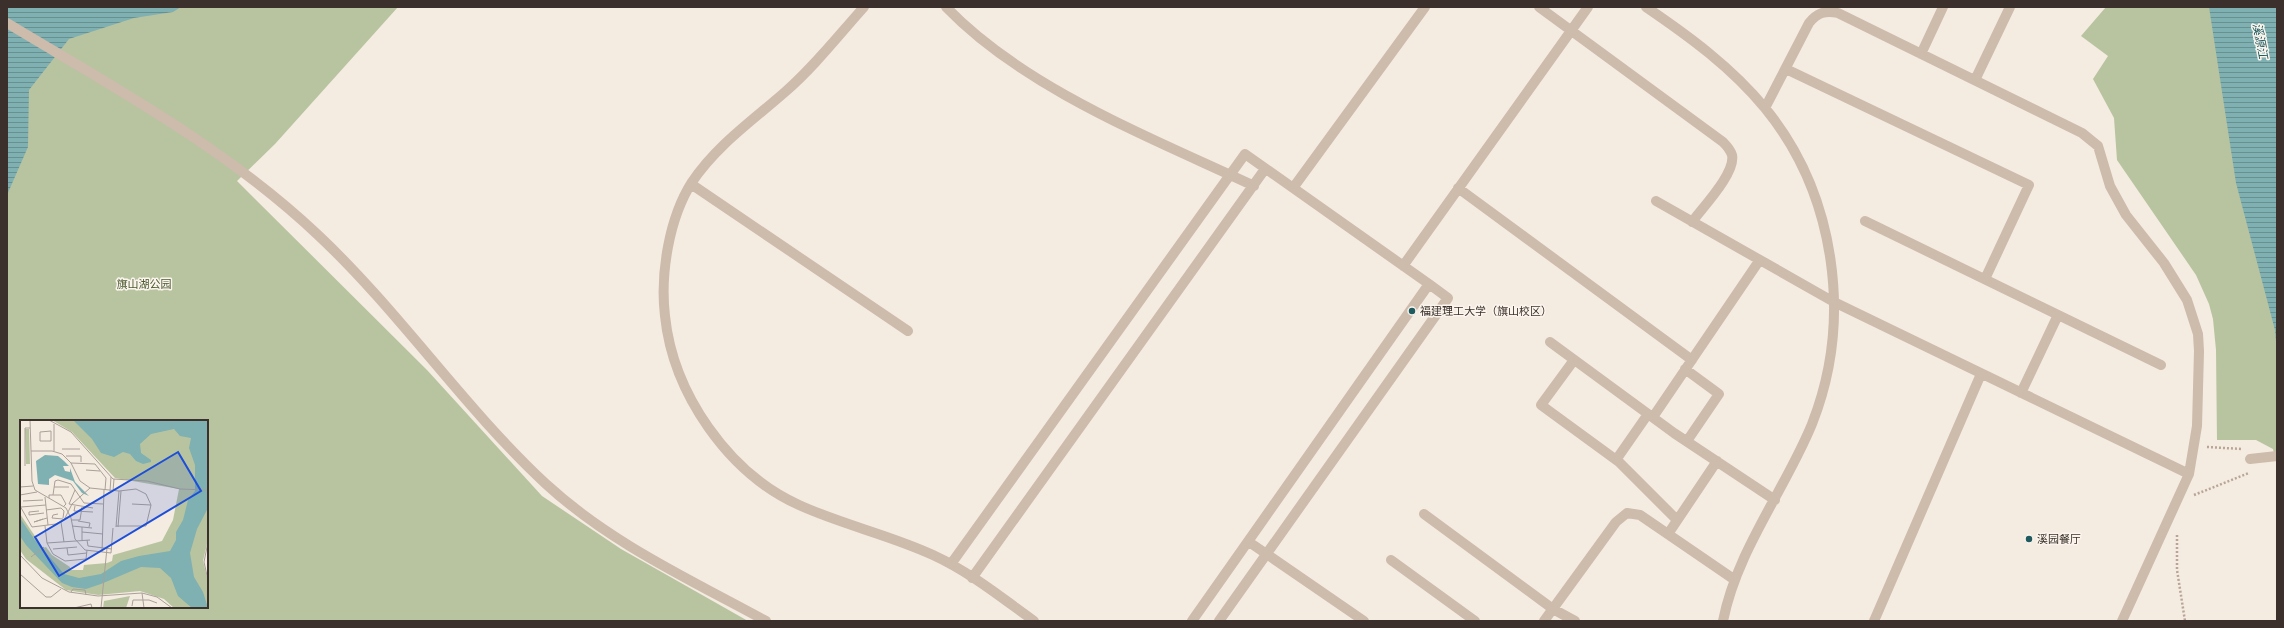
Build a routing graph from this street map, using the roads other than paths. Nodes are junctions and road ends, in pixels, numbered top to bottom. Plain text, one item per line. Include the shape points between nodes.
1 (864, 7) edge
2 (946, 7) edge
3 (1425, 7) edge
4 (1539, 7) edge
5 (1588, 7) edge
6 (1646, 7) edge
7 (1943, 7) edge
8 (2010, 7) edge
9 (7, 23) edge
10 (1572, 31) junction
11 (1921, 54) junction
12 (1786, 69) junction
13 (1975, 80) junction
14 (1765, 108) junction
15 (1266, 168) junction
16 (1230, 175) junction
17 (691, 184) junction
18 (1254, 186) junction
19 (1293, 188) junction
20 (1458, 188) junction
21 (1656, 201) dead end
22 (1865, 221) dead end
23 (1692, 222) junction
24 (1759, 262) junction
25 (1403, 266) junction
26 (1985, 279) junction
27 (1429, 284) junction
28 (1834, 302) junction
29 (2058, 315) junction
30 (908, 331) dead end
31 (1550, 342) dead end
32 (1574, 360) junction
33 (1692, 360) junction
34 (2161, 365) dead end
35 (1685, 369) junction
36 (1981, 374) junction
37 (2021, 392) junction
38 (1651, 415) junction
39 (1687, 441) junction
40 (2272, 457) edge
41 (2250, 459) road end
42 (1616, 460) junction
43 (1717, 462) junction
44 (2189, 474) junction
45 (1775, 500) junction
46 (1424, 514) dead end
47 (1677, 520) junction
48 (1668, 534) junction
49 (1249, 542) junction
50 (1267, 555) junction
51 (1391, 560) dead end
52 (952, 564) junction
53 (972, 578) junction
54 (1735, 580) junction
55 (1553, 608) junction
56 (766, 621) edge
57 (1034, 621) edge
58 (1192, 621) edge
59 (1219, 621) edge
60 (1364, 621) edge
61 (1475, 621) edge
62 (1544, 621) edge
63 (1575, 621) edge
64 (1723, 621) edge
65 (1874, 621) edge
66 (2122, 621) edge

1 - 17 street via 786,91 724,143
2 - 16 street via 993,48 1062,93
3 - 19 street
4 - 10 street
5 - 10 street
6 - 14 street via 1719,60
7 - 11 street
8 - 13 street
9 - 56 street via 185,130 241,170 296,215 352,270 514,452 566,501 630,546
10 - 20 street
10 - 23 street via 1729,148 1732,156 1730,170
11 - 12 street via 1830,11 1814,17 1809,23
11 - 13 street
12 - 14 street
12 - 26 street via 2030,185
13 - 44 street via 2082,133 2098,146 2117,200 2187,300 2198,334 2200,370 2194,447
14 - 28 street via 1793,148 1813,191 1828,244
15 - 16 street via 1245,154
15 - 18 street
15 - 19 street
16 - 18 street
16 - 52 street
17 - 30 street
17 - 52 street via 674,224 667,252 664,310 673,358 682,381 715,438 756,478 786,499 898,540
18 - 53 street
19 - 25 street
20 - 25 street
20 - 33 street
21 - 23 street
22 - 26 street
23 - 24 street
24 - 28 street
24 - 33 street
25 - 27 street
26 - 29 street
27 - 49 street
27 - 50 street via 1448,298
28 - 36 street
28 - 45 street via 1831,349 1821,395 1802,445
29 - 34 street
29 - 37 street
31 - 32 street
32 - 38 street
32 - 42 street via 1542,405
33 - 35 street
35 - 38 street
35 - 39 street via 1719,394
36 - 37 street
36 - 65 street
37 - 44 street
38 - 39 street
38 - 42 street
39 - 43 street
40 - 41 street
42 - 47 street
43 - 45 street
43 - 47 street
44 - 66 street
45 - 54 street
46 - 55 street
47 - 48 street
48 - 54 street
48 - 55 street via 1634,513 1622,516
49 - 50 street
49 - 58 street
50 - 59 street
50 - 60 street
51 - 61 street
52 - 53 street
53 - 57 street
54 - 64 street
55 - 62 street
55 - 63 street

